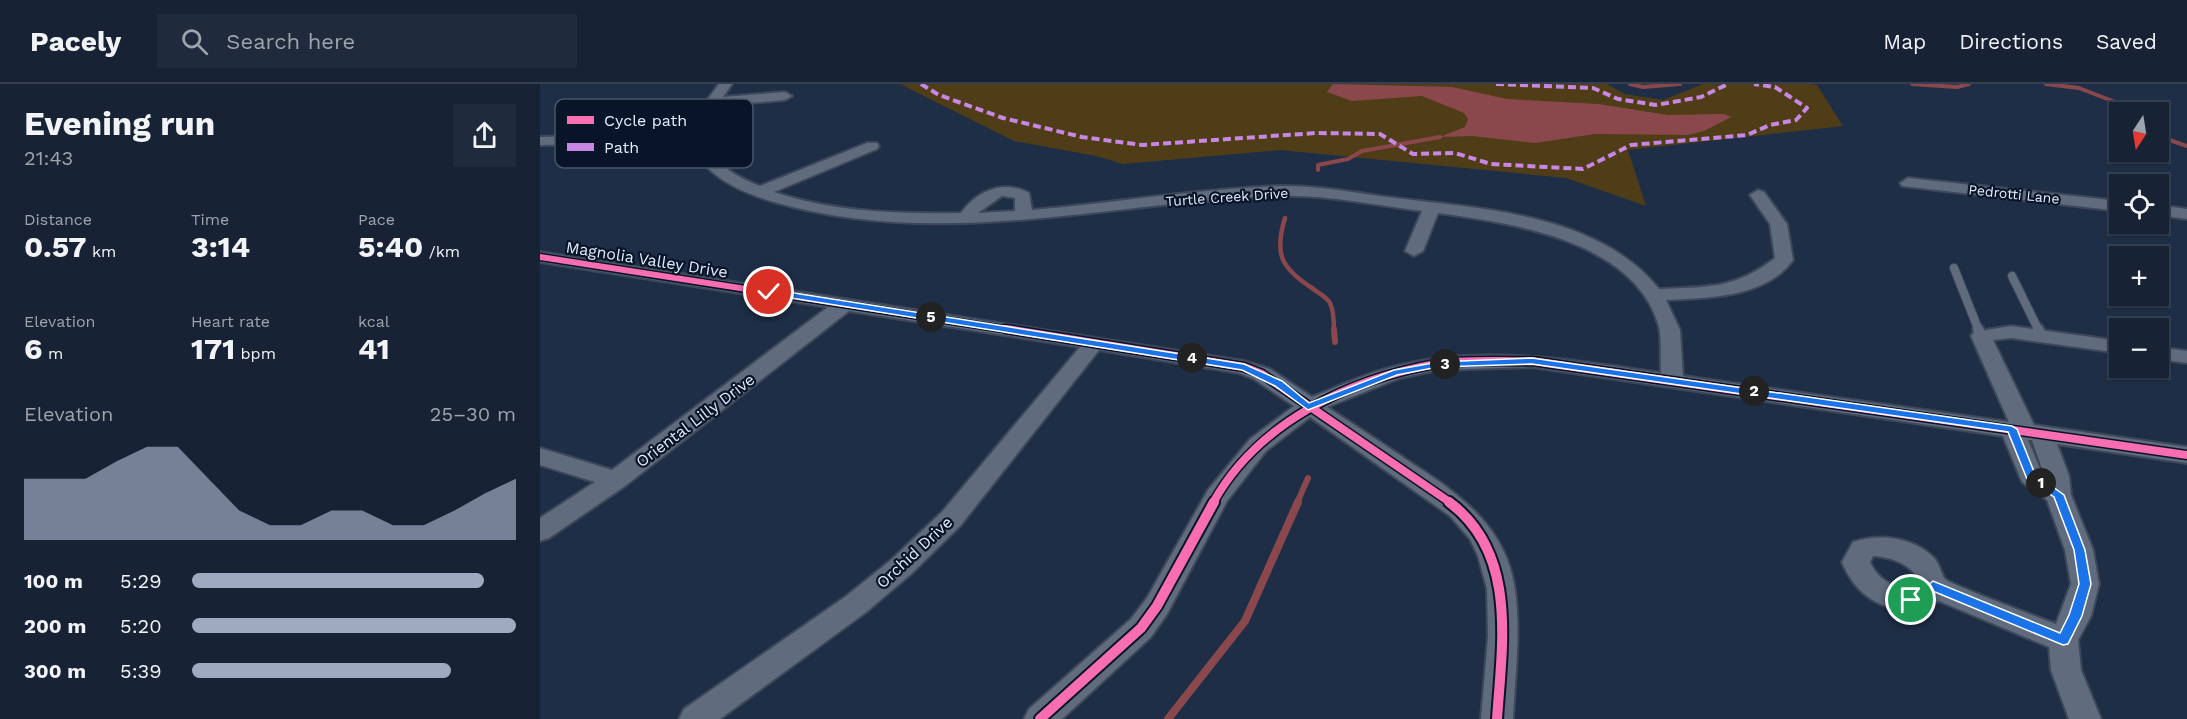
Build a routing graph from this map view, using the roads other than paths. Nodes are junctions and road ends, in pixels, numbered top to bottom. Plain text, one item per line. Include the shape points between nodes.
1 (726, 84) edge
2 (785, 96) dead end
3 (714, 99) edge
4 (748, 99) edge
5 (540, 141) edge
6 (555, 141) edge
7 (872, 146) dead end
8 (720, 168) edge
9 (1908, 183) dead end
10 (760, 192) junction
11 (1758, 195) dead end
12 (2109, 205) edge
13 (1432, 207) junction
14 (2169, 212) edge
15 (2187, 214) edge
16 (1414, 251) dead end
17 (540, 256) edge
18 (1954, 268) dead end
19 (2012, 276) dead end
20 (1653, 295) junction
21 (845, 304) junction
22 (1981, 336) junction
23 (2042, 337) junction
24 (1094, 344) junction
25 (2109, 346) edge
26 (2169, 355) edge
27 (2187, 357) edge
28 (1671, 380) junction
29 (1308, 407) junction
30 (2026, 431) junction
31 (2187, 455) edge
32 (540, 456) edge
33 (616, 480) junction
34 (540, 531) edge
35 (1933, 586) dead end
36 (2063, 640) junction
37 (695, 719) edge
38 (1040, 719) edge
39 (1497, 719) edge
40 (2085, 719) edge

1 - 3 street
2 - 4 street
5 - 6 street
7 - 10 street
8 - 10 street, Turtle Creek Drive via 737,182
9 - 12 street, Pedrotti Lane
10 - 13 street, Turtle Creek Drive via 834,211 892,218 1021,214 1294,191
11 - 20 street via 1775,213 1784,260 1760,279 1716,292
13 - 16 street
13 - 20 street, Turtle Creek Drive via 1546,227 1592,244 1625,265
14 - 15 street
17 - 21 street, Magnolia Valley Drive
18 - 22 lane
19 - 23 lane
20 - 28 street, Turtle Creek Drive via 1668,325
21 - 24 street, Magnolia Valley Drive
21 - 33 street, Oriental Lilly Drive
22 - 23 street via 2011,332
22 - 30 street
23 - 25 street
24 - 29 street, Magnolia Valley Drive via 1244,367 1278,384
24 - 37 street, Orchid Drive via 951,519 901,567 855,605
26 - 27 street
28 - 29 street via 1532,361 1463,362 1394,373
28 - 30 street
29 - 38 street via 1257,445 1217,496 1158,606 1141,628
29 - 39 street, Magnolia Valley Drive via 1428,486 1459,509 1480,532 1502,589
30 - 31 street
30 - 36 street via 2031,476 2058,495 2079,550 2085,584 2076,616
32 - 33 street
33 - 34 street, Oriental Lilly Drive
35 - 36 street
36 - 40 street via 2066,670

